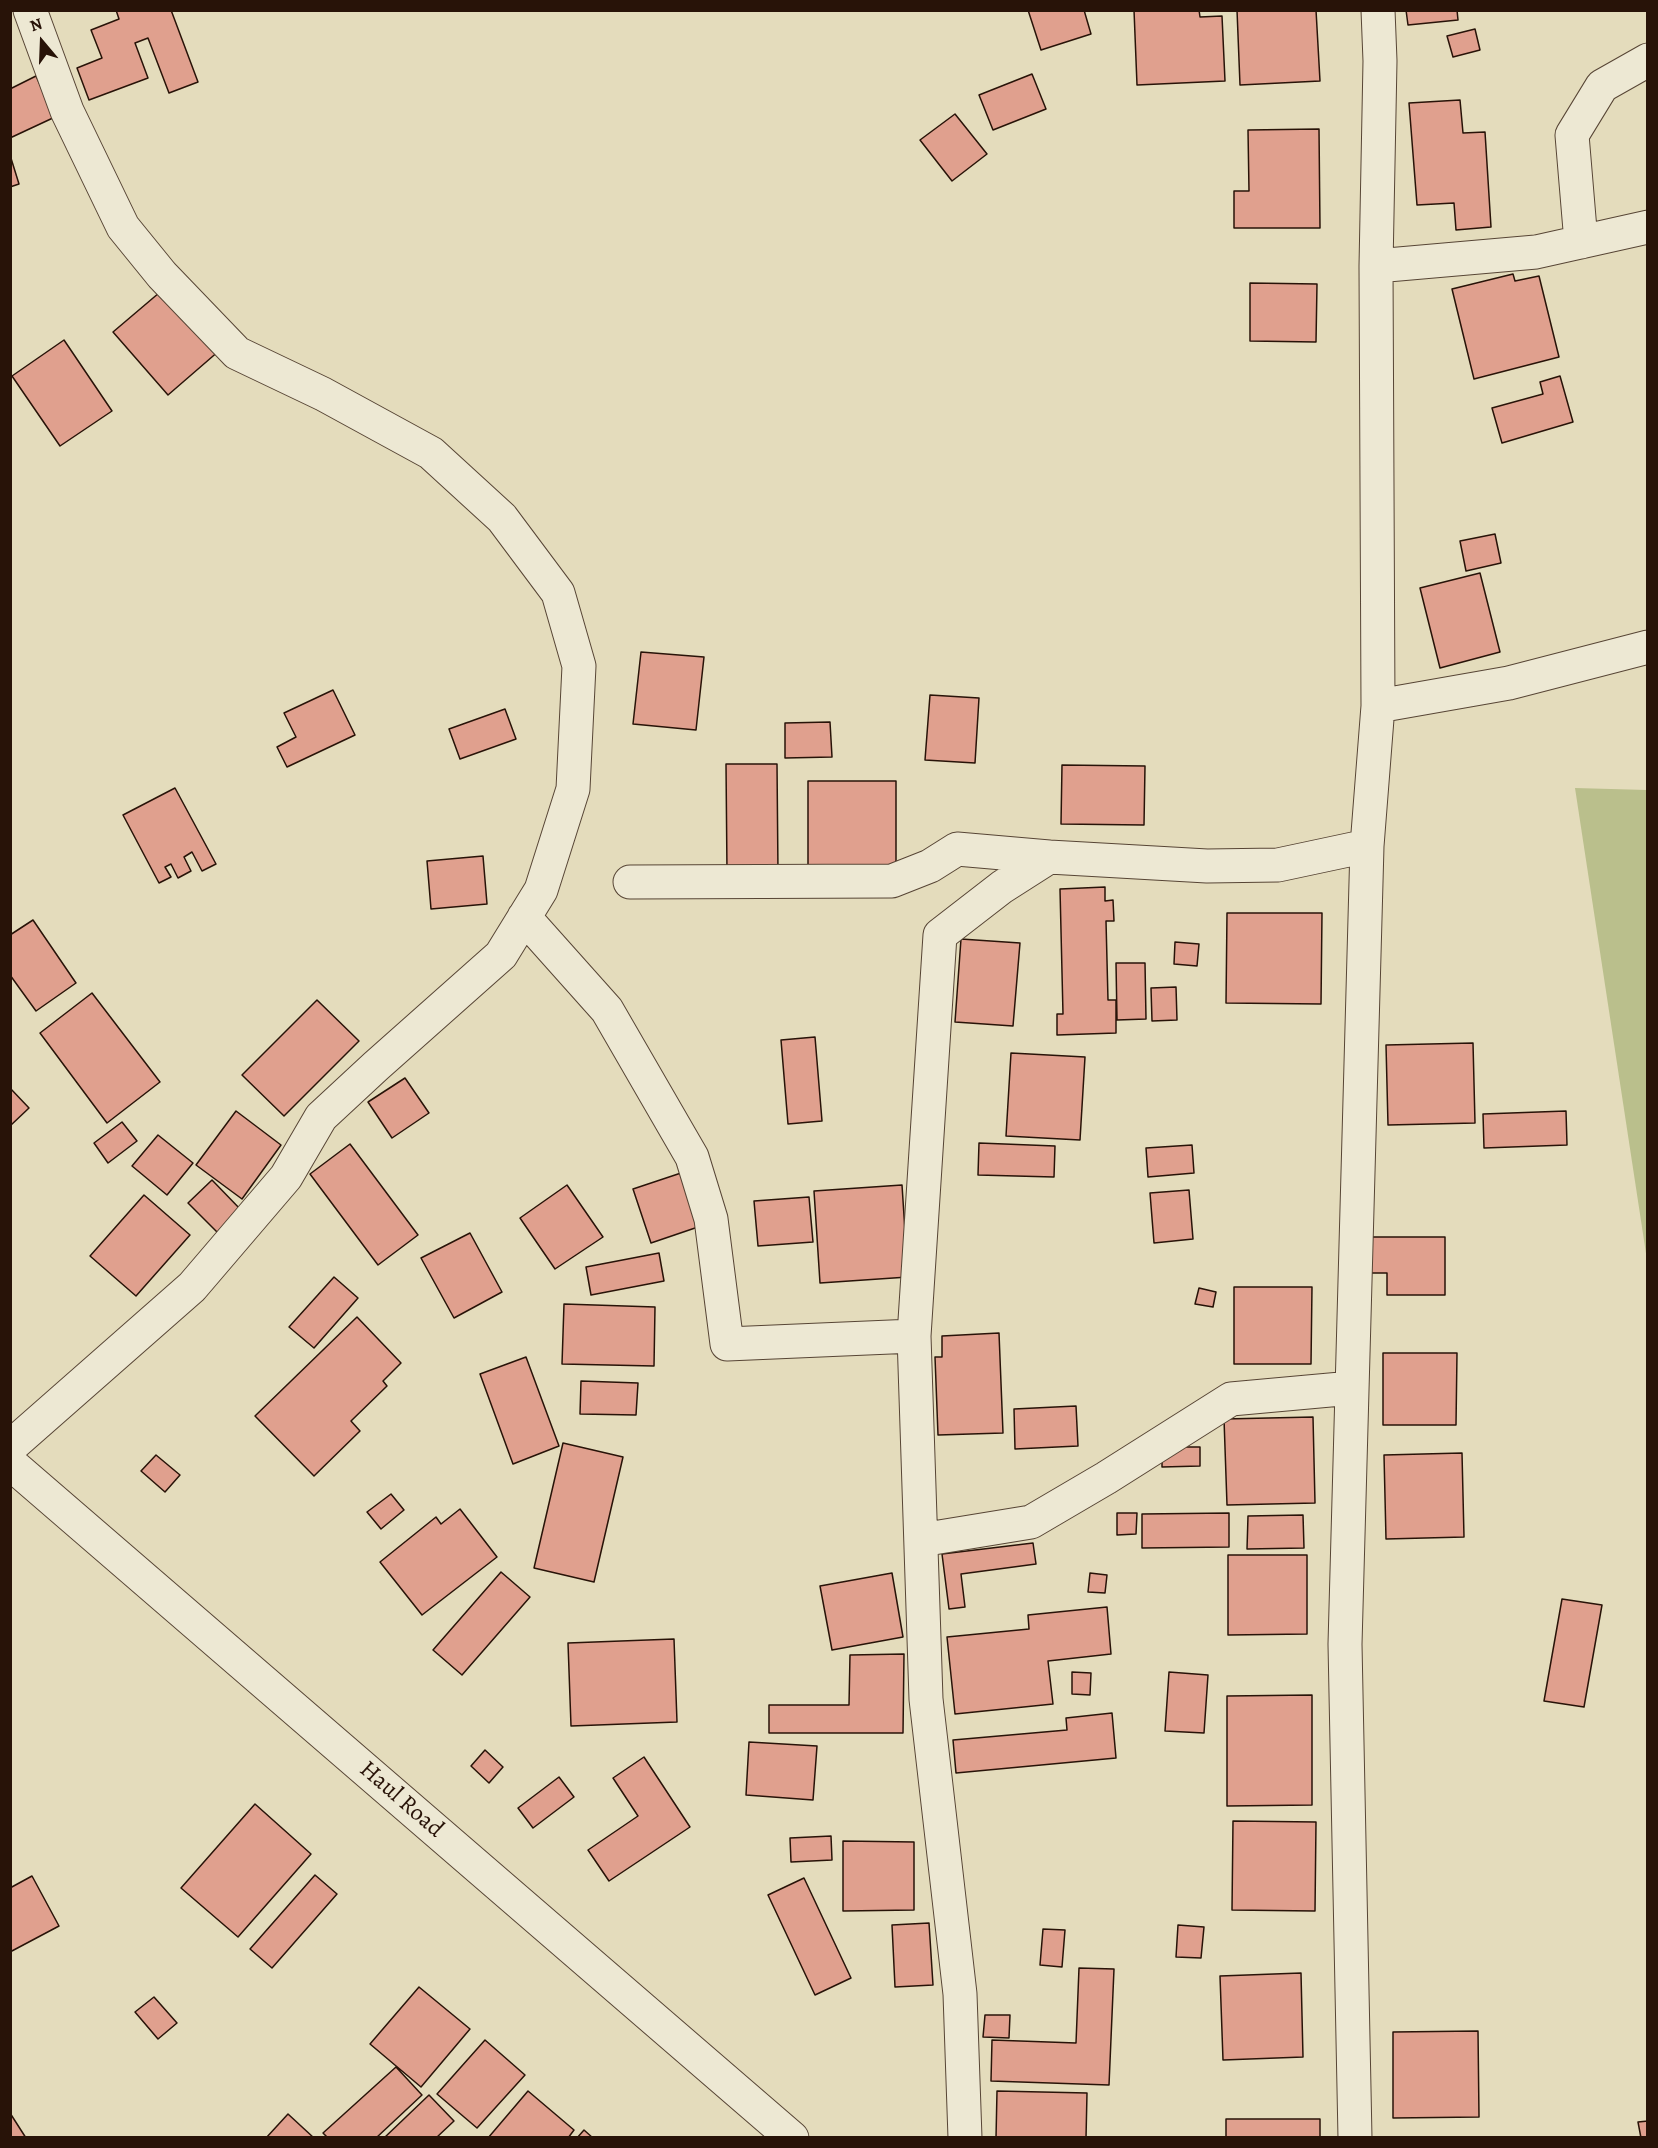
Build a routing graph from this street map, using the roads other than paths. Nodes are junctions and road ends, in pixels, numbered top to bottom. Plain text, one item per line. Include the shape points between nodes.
1 (30, 10) edge
2 (1378, 10) edge
3 (1647, 60) edge
4 (1647, 227) edge
5 (1581, 242) junction
6 (1376, 266) junction
7 (1647, 647) edge
8 (1378, 706) junction
9 (1367, 846) junction
10 (1049, 857) junction
11 (630, 882) dead end
12 (524, 917) junction
13 (914, 1336) junction
14 (1352, 1388) junction
15 (10, 1447) edge
16 (10, 1463) edge
17 (921, 1540) junction
18 (792, 2138) edge
19 (965, 2138) edge
20 (1355, 2138) edge

1 - 12 street via 66,111 123,227 162,275 237,352 431,453 502,518 558,593 579,666 573,789 541,890
2 - 6 street
3 - 5 street via 1602,86 1572,135
4 - 5 street
5 - 6 street via 1536,252
6 - 8 street
7 - 8 street via 1509,683
8 - 9 street
9 - 10 street via 1278,865 1207,866
9 - 14 street
10 - 11 street via 957,849 930,866 892,881
10 - 13 street via 1002,886 940,935
12 - 13 street via 606,1010 692,1157 711,1219 727,1344
12 - 15 street via 501,955 321,1117 286,1176 192,1287
13 - 17 street
14 - 17 street via 1231,1399 1031,1522
14 - 20 street via 1345,1644
16 - 18 street, Haul Road
17 - 19 street via 926,1699 960,1994

